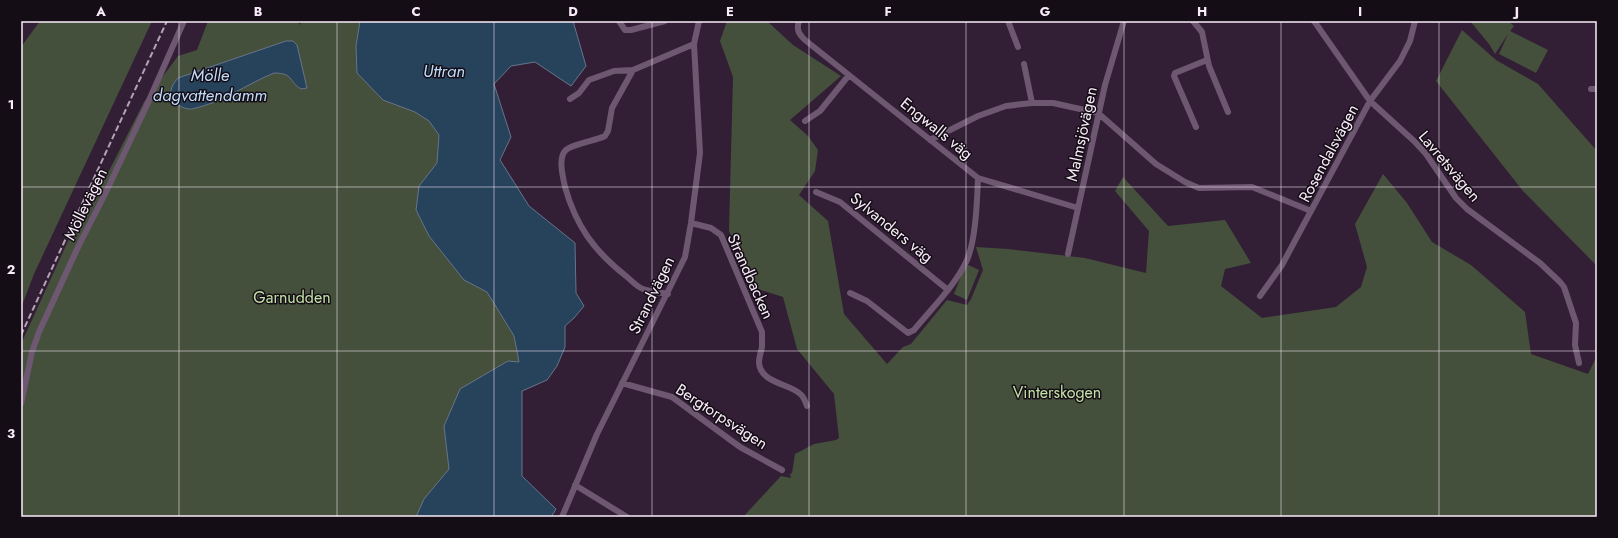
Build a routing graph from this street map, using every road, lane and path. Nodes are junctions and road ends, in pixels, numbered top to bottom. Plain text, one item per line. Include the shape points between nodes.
1 (184, 21) edge
2 (619, 21) edge
3 (664, 21) edge
4 (699, 21) edge
5 (799, 21) edge
6 (1008, 21) edge
7 (1124, 21) edge
8 (1193, 21) edge
9 (1314, 21) edge
10 (1415, 21) edge
11 (694, 44) junction
12 (1018, 47) dead end
13 (1207, 60) junction
14 (1024, 64) dead end
15 (633, 70) junction
16 (849, 74) junction
17 (570, 100) dead end
18 (1370, 101) junction
19 (1032, 103) junction
20 (1228, 112) dead end
21 (1098, 113) junction
22 (805, 121) dead end
23 (1196, 127) dead end
24 (930, 140) junction
25 (978, 178) junction
26 (816, 192) dead end
27 (1078, 208) junction
28 (1311, 211) junction
29 (691, 223) junction
30 (1068, 254) dead end
31 (948, 290) junction
32 (850, 293) dead end
33 (668, 294) junction
34 (1260, 296) dead end
35 (1579, 363) dead end
36 (622, 382) junction
37 (21, 404) edge
38 (807, 406) dead end
39 (782, 470) dead end
40 (575, 485) junction
41 (562, 517) edge
42 (627, 517) edge

1 - 37 street, Möllevägen via 39,332
2 - 3 street via 625,30 631,30
4 - 11 street, Strandvägen
5 - 16 street, Engwalls väg via 799,34
6 - 12 street
7 - 21 street, Malmsjövägen
8 - 13 street via 1202,32
9 - 18 street, Lavretsvägen
10 - 18 street, Rosendalsvägen via 1410,41 1400,61
11 - 15 street
11 - 29 street, Strandvägen via 700,153
13 - 20 street
13 - 23 street via 1174,76
14 - 19 street
15 - 17 street via 614,71 589,80
15 - 33 street via 612,108 605,136 568,148 563,154 563,180 579,223 611,265 643,289
16 - 22 street via 820,111
16 - 24 street, Engwalls väg
18 - 28 street, Rosendalsvägen
18 - 35 street, Lavretsvägen via 1414,140 1456,198 1467,209 1540,263 1564,287 1576,323 1575,345
19 - 21 street via 1053,103
19 - 24 street via 1006,106 978,116
21 - 27 street, Malmsjövägen
21 - 28 street via 1156,164 1185,182 1199,188 1252,188
24 - 25 street, Engwalls väg
25 - 27 street, Engwalls väg
25 - 31 street via 968,258
26 - 31 street, Sylvanders väg via 840,202
27 - 30 street, Malmsjövägen
28 - 34 street, Rosendalsvägen via 1282,265
29 - 33 street, Strandvägen via 685,257
29 - 38 street, Strandbacken via 711,228 721,235 762,332 761,369 775,382 799,392
31 - 32 street via 914,330 908,332 867,301
33 - 36 street, Strandvägen
36 - 39 street, Bergtorpsvägen via 672,397 740,447
36 - 40 street, Strandvägen
40 - 41 street, Strandvägen
40 - 42 street

